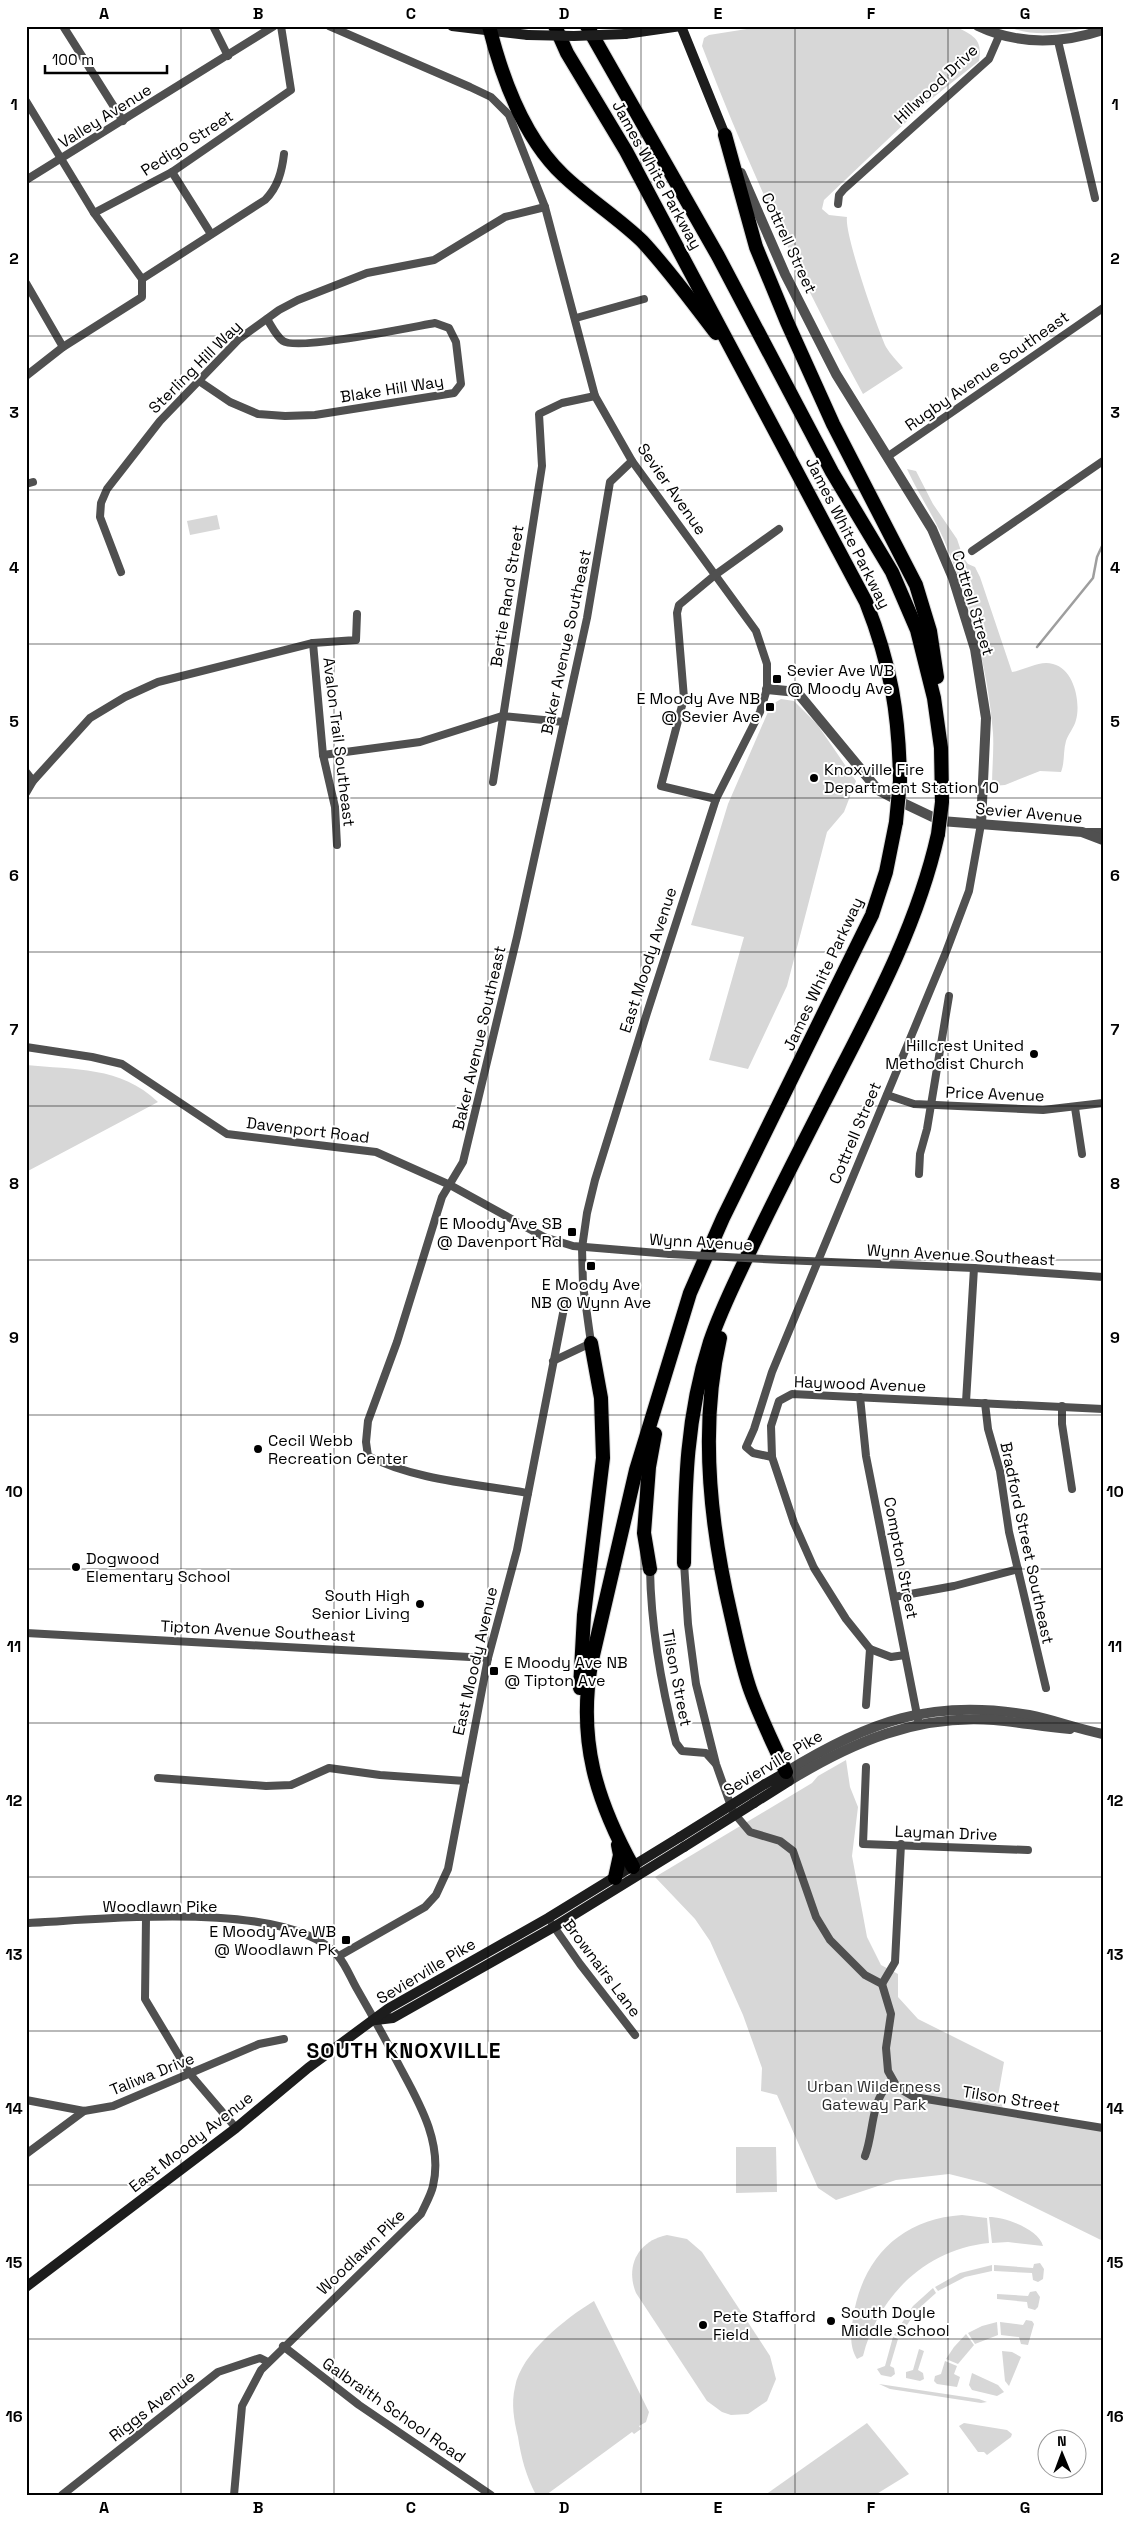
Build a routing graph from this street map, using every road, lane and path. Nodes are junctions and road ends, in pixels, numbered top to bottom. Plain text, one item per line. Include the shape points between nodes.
1 (63, 26) edge
2 (213, 26) edge
3 (274, 26) edge
4 (281, 26) edge
5 (329, 26) edge
6 (452, 26) edge
7 (555, 26) edge
8 (587, 26) edge
9 (681, 26) edge
10 (978, 26) edge
11 (490, 29) edge
12 (1103, 30) edge
13 (999, 36) junction
14 (1058, 41) junction
15 (228, 56) junction
16 (26, 101) edge
17 (123, 121) junction
18 (725, 135) junction
19 (284, 154) dead end
20 (62, 158) junction
21 (172, 172) junction
22 (26, 180) edge
23 (1095, 198) dead end
24 (838, 204) dead end
25 (545, 207) junction
26 (94, 213) junction
27 (211, 234) junction
28 (142, 279) junction
29 (26, 283) edge
30 (644, 299) dead end
31 (1103, 308) edge
32 (576, 318) junction
33 (267, 319) junction
34 (63, 347) junction
35 (745, 372) junction
36 (26, 376) edge
37 (199, 380) junction
38 (595, 396) junction
39 (887, 457) junction
40 (632, 461) junction
41 (1103, 461) edge
42 (779, 529) dead end
43 (972, 552) dead end
44 (122, 572) dead end
45 (715, 575) junction
46 (357, 614) dead end
47 (313, 643) junction
48 (767, 689) junction
49 (502, 716) junction
50 (564, 722) junction
51 (941, 748) junction
52 (323, 754) junction
53 (26, 772) edge
54 (33, 781) junction
55 (493, 782) dead end
56 (26, 793) edge
57 (716, 799) junction
58 (981, 824) junction
59 (1082, 832) junction
60 (1103, 832) edge
61 (1103, 840) edge
62 (337, 845) dead end
63 (949, 996) dead end
64 (26, 1048) edge
65 (887, 1096) junction
66 (1103, 1103) edge
67 (930, 1105) junction
68 (1075, 1108) junction
69 (1082, 1154) dead end
70 (920, 1174) dead end
71 (450, 1185) junction
72 (582, 1248) junction
73 (818, 1262) junction
74 (974, 1268) junction
75 (741, 1269) junction
76 (1103, 1277) edge
77 (565, 1304) dead end
78 (676, 1335) junction
79 (591, 1343) junction
80 (553, 1361) junction
81 (860, 1397) junction
82 (966, 1402) junction
83 (985, 1403) junction
84 (1062, 1406) junction
85 (1103, 1409) edge
86 (772, 1457) junction
87 (1072, 1490) dead end
88 (528, 1493) junction
89 (684, 1563) joint
90 (650, 1569) joint
91 (1018, 1569) junction
92 (894, 1597) junction
93 (26, 1633) edge
94 (870, 1649) junction
95 (905, 1655) junction
96 (488, 1658) junction
97 (1046, 1688) dead end
98 (866, 1706) dead end
99 (917, 1714) junction
100 (919, 1725) junction
101 (586, 1731) junction
102 (1088, 1731) junction
103 (1103, 1734) edge
104 (709, 1736) junction
105 (700, 1752) junction
106 (716, 1764) junction
107 (866, 1767) dead end
108 (787, 1776) junction
109 (158, 1778) dead end
110 (465, 1781) junction
111 (614, 1830) junction
112 (901, 1844) junction
113 (1028, 1850) dead end
114 (635, 1871) junction
115 (615, 1878) junction
116 (146, 1918) junction
117 (551, 1922) junction
118 (26, 1923) edge
119 (338, 1956) junction
120 (882, 1984) junction
121 (375, 2020) junction
122 (635, 2035) dead end
123 (284, 2039) dead end
124 (190, 2074) junction
125 (897, 2087) junction
126 (26, 2100) edge
127 (84, 2111) junction
128 (236, 2128) junction
129 (1103, 2128) edge
130 (26, 2154) edge
131 (865, 2156) dead end
132 (26, 2287) edge
133 (283, 2346) junction
134 (268, 2362) junction
135 (62, 2495) edge
136 (234, 2495) edge
137 (491, 2495) edge

1 - 17 street
2 - 15 street
3 - 15 street, Valley Avenue
4 - 21 street, Pedigo Street via 291,90
5 - 25 street, Sevier Avenue via 491,97 509,115
6 - 11 main road
7 - 35 highway, James White Parkway via 567,54 626,151
8 - 51 highway, James White Parkway via 718,256 832,472 892,572 916,630 934,698
9 - 11 main road, bridge via 625,34 574,36 528,35
9 - 18 main road, Cottrell Street
10 - 13 street
11 - 35 highway via 511,96 538,145 563,175 614,216 669,270
12 - 14 street
13 - 14 street
13 - 24 street, Hillwood Drive via 989,59 844,189
14 - 23 street
15 - 17 street, Valley Avenue
16 - 20 street
17 - 20 street, Valley Avenue
18 - 39 street, Cottrell Street via 785,274 836,374
18 - 51 highway via 756,247 787,322 833,424 916,585 930,631 939,688
19 - 27 street via 282,171 273,192
20 - 22 street, Valley Avenue
20 - 26 street
21 - 26 street, Pedigo Street
21 - 27 street
25 - 32 street, Sevier Avenue
25 - 33 street, Sterling Hill Way via 505,217 434,260 367,273 298,300
26 - 28 street
27 - 28 street
28 - 34 street via 142,297
29 - 34 street
30 - 32 street
31 - 39 street, Rugby Avenue Southeast
32 - 38 street, Sevier Avenue
33 - 37 street, Sterling Hill Way via 239,339
33 - 37 street, Blake Hill Way via 283,341 290,343 312,343 435,323 449,328 456,342 461,384 454,393 315,415 285,416 258,414 230,402
34 - 36 street
35 - 78 highway, James White Parkway, bridge via 853,576 879,635 897,711 900,781 886,872 872,915 723,1218 690,1293
37 - 44 street, Sterling Hill Way via 122,467 100,503 100,517
38 - 40 street, Sevier Avenue
38 - 49 street, Bertie Rand Street via 562,403 538,414 542,466
39 - 58 street, Cottrell Street via 932,529 953,578 975,649 986,718
40 - 45 street, Sevier Avenue
40 - 50 street, Baker Avenue Southeast via 610,482 588,612
41 - 43 street
42 - 45 street
45 - 48 street, Sevier Avenue via 761,641 767,664
45 - 57 street via 679,606 677,613 684,698 661,786
46 - 47 street via 356,640
47 - 52 street, Avalon Trail Southeast
47 - 54 street via 158,682 125,697 90,718
48 - 57 street, East Moody Avenue via 760,712
48 - 58 street, Sevier Avenue via 797,692 878,790 941,821
49 - 50 street
49 - 52 street via 420,742
49 - 55 street, Bertie Rand Street
50 - 71 street, Baker Avenue Southeast via 465,1154
51 - 75 highway, James White Parkway, bridge via 942,802 938,834 915,915
52 - 62 street, Avalon Trail Southeast via 335,807
53 - 54 street
54 - 56 street
57 - 72 street, East Moody Avenue via 596,1180
58 - 59 street, Sevier Avenue
58 - 65 street, Cottrell Street via 969,891
59 - 60 street
59 - 61 street, Sevier Avenue
63 - 67 street
64 - 71 street, Davenport Road via 122,1064 227,1134 376,1152
65 - 67 street, Price Avenue
65 - 73 street, Cottrell Street
66 - 68 street, Price Avenue
67 - 68 street, Price Avenue via 1043,1110
67 - 70 street via 920,1154
68 - 69 street
71 - 72 street, Davenport Road via 544,1236
71 - 88 street, Baker Avenue Southeast via 442,1197 400,1333 368,1421 368,1456 415,1472
72 - 73 street, Wynn Avenue, bridge
72 - 79 street
73 - 74 street, Wynn Avenue Southeast
73 - 86 street, Cottrell Street via 772,1372 746,1446 753,1453
74 - 76 street, Wynn Avenue Southeast
74 - 82 street
75 - 89 highway via 721,1312 693,1407 687,1453
75 - 108 highway via 724,1320 710,1397 713,1525 743,1667
77 - 80 street, East Moody Avenue
78 - 90 highway via 649,1467 644,1533
78 - 101 highway via 636,1470 590,1664
79 - 80 street
79 - 101 highway via 604,1434 580,1660 580,1708
80 - 88 street, East Moody Avenue
81 - 82 street, Haywood Avenue
81 - 86 street, Haywood Avenue via 792,1394 784,1397 776,1406 770,1426
81 - 92 street, Compton Street via 866,1456
82 - 83 street, Haywood Avenue
83 - 84 street, Haywood Avenue
83 - 91 street, Bradford Street Southeast
84 - 85 street, Haywood Avenue
84 - 87 street
86 - 94 street, Haywood Avenue via 794,1523 814,1568 846,1619
88 - 96 street, East Moody Avenue via 517,1550
89 - 104 street, Tilson Street via 692,1658
90 - 105 street, Tilson Street via 660,1676 676,1743 684,1752
91 - 92 street
91 - 97 street, Bradford Street Southeast
92 - 95 street, Compton Street
93 - 96 street, Tipton Avenue Southeast
94 - 95 street via 891,1657
94 - 98 street
95 - 99 street, Compton Street
96 - 110 street, East Moody Avenue
99 - 100 street, Compton Street
99 - 102 street, Sevierville Pike via 993,1711 1057,1721
99 - 108 street, Sevierville Pike via 846,1737
100 - 102 street, Sevierville Pike via 973,1719
100 - 108 street, Sevierville Pike via 866,1739
101 - 111 highway via 596,1784
102 - 103 street, Sevierville Pike
104 - 105 street
104 - 106 street, Tilson Street
105 - 106 street, Tilson Street via 709,1755
106 - 120 street, Tilson Street via 738,1821 750,1832 780,1841 793,1851 816,1917 830,1940 858,1969
107 - 112 street, Layman Drive via 863,1844
108 - 114 main road, Sevierville Pike, bridge via 754,1803 684,1847
108 - 114 main road, Sevierville Pike, bridge via 765,1784 680,1837
109 - 110 street via 291,1785 329,1768
110 - 119 street, East Moody Avenue via 448,1869 436,1895 418,1912
111 - 114 highway
111 - 115 highway via 620,1850
112 - 113 street, Layman Drive
112 - 120 street via 895,1962
114 - 115 main road, Sevierville Pike
114 - 117 main road, Sevierville Pike
115 - 117 main road, Sevierville Pike
116 - 118 street, Woodlawn Pike
116 - 119 street, Woodlawn Pike via 238,1919 280,1926 313,1936
116 - 124 street via 145,1999
117 - 121 main road, Sevierville Pike via 389,2008
117 - 122 street, Brownairs Lane
119 - 121 street, Woodlawn Pike
120 - 125 street via 891,2014 886,2048 888,2072
121 - 128 main road, East Moody Avenue via 308,2068
121 - 133 street, Woodlawn Pike via 421,2108 433,2142 433,2187 421,2214
123 - 124 street, Taliwa Drive via 259,2044
124 - 127 street, Taliwa Drive via 113,2106
124 - 128 street
125 - 129 street, Tilson Street via 914,2097
125 - 131 street via 884,2090 877,2099
126 - 127 street, Taliwa Drive
127 - 130 street
128 - 132 main road, East Moody Avenue
133 - 134 street, Woodlawn Pike
133 - 137 street, Galbraith School Road via 359,2405
134 - 135 street, Riggs Avenue via 260,2358 218,2372
134 - 136 street, Woodlawn Pike via 242,2406

